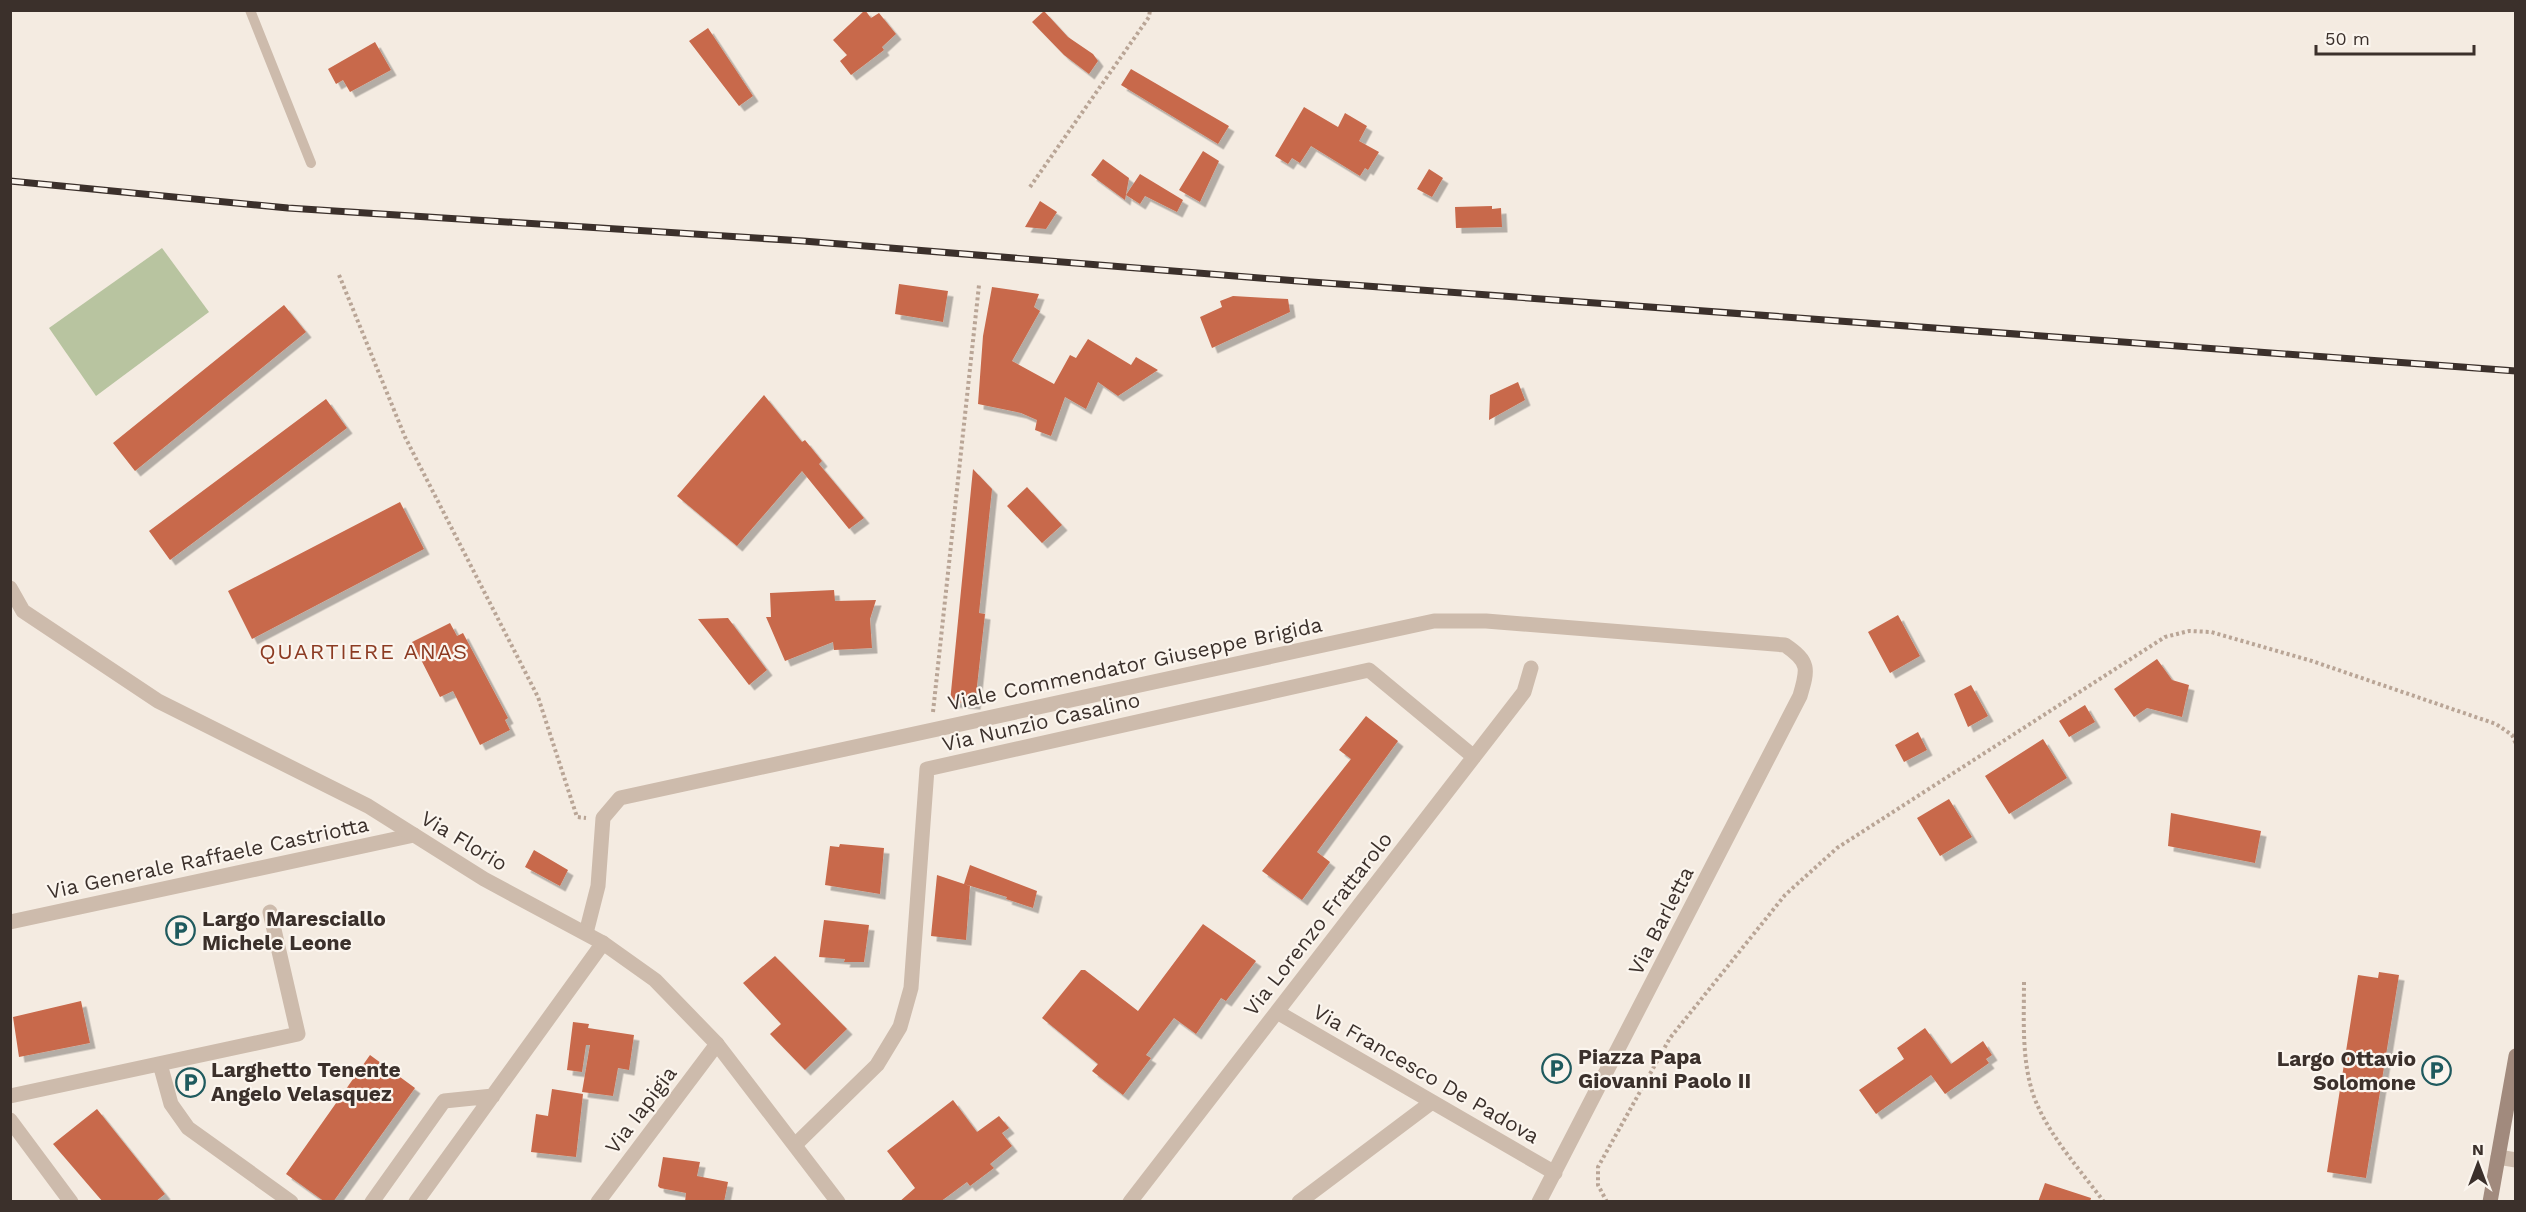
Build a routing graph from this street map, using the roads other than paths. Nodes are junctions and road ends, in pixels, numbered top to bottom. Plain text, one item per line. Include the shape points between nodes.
1 (250, 10) edge
2 (311, 163) dead end
3 (10, 588) edge
4 (1802, 656) joint
5 (1531, 668) dead end
6 (1474, 757) junction
7 (414, 835) junction
8 (270, 912) dead end
9 (10, 922) edge
10 (586, 933) junction
11 (603, 943) junction
12 (1277, 1012) junction
13 (717, 1044) junction
14 (2516, 1056) edge
15 (160, 1064) junction
16 (10, 1096) edge
17 (493, 1096) junction
18 (1432, 1102) junction
19 (10, 1120) edge
20 (796, 1144) junction
21 (2498, 1157) junction
22 (2516, 1160) edge
23 (1555, 1173) junction
24 (1544, 1200) edge
25 (70, 1202) edge
26 (291, 1202) edge
27 (372, 1202) edge
28 (417, 1202) edge
29 (598, 1202) edge
30 (838, 1202) edge
31 (1130, 1202) edge
32 (1299, 1202) edge
33 (2490, 1202) edge

1 - 2 lane
3 - 7 street, Via Florio via 23,611 158,701 368,806
4 - 10 street, Viale Commendator Giuseppe Brigida via 1785,645 1486,621 1434,621 620,798 603,818 598,886
4 - 23 street, Via Barletta via 1807,673 1800,696
5 - 6 street, Via Lorenzo Frattarolo via 1524,692
6 - 12 street, Via Lorenzo Frattarolo
6 - 20 street, Via Nunzio Casalino via 1369,670 927,769 911,988 900,1027 877,1065
7 - 9 street, Via Generale Raffaele Castriotta
7 - 10 street, Via Florio via 484,879
8 - 15 street via 298,1034
10 - 11 street, Via Florio
11 - 13 street, Via Florio via 655,980
11 - 17 street
12 - 18 street, Via Francesco De Padova
12 - 31 street, Via Lorenzo Frattarolo
13 - 20 street, Via Florio
13 - 29 street, Via Iapigia
14 - 21 main road
15 - 16 street
15 - 26 street via 171,1104 188,1128
17 - 27 street via 444,1101
17 - 28 street
18 - 23 street, Via Francesco De Padova
18 - 32 street
19 - 25 street
20 - 30 street, Via Florio
21 - 22 street
21 - 33 main road
23 - 24 street, Via Barletta

